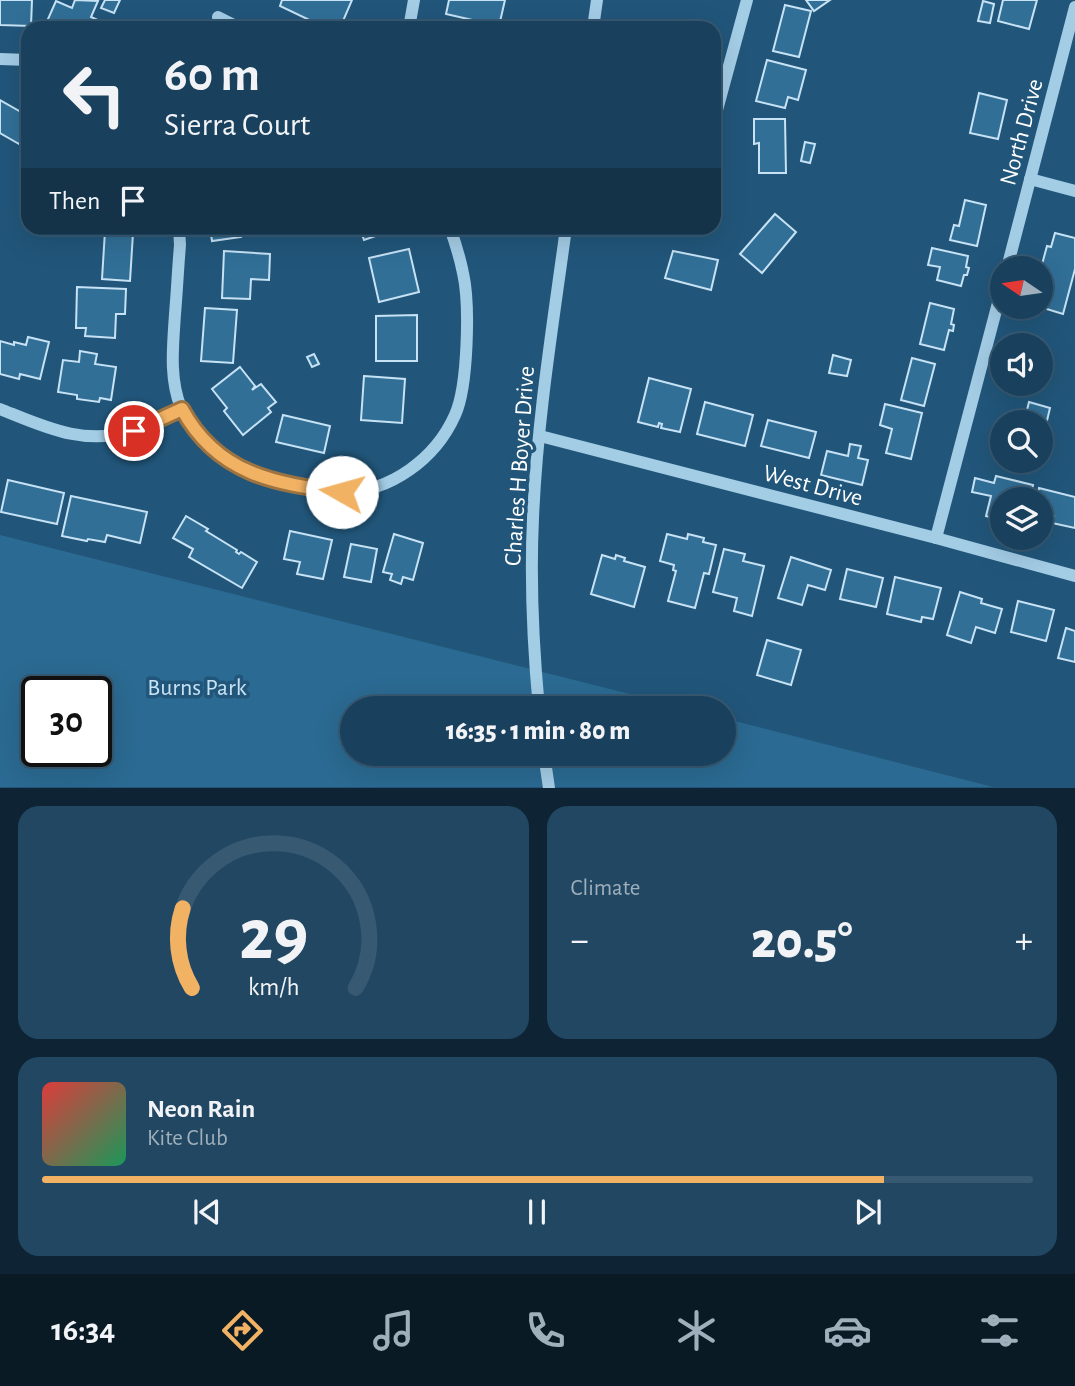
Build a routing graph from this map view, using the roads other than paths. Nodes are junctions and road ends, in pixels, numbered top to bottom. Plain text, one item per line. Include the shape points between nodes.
1 (414, 0) edge
2 (597, 0) edge
3 (747, 0) edge
4 (1075, 8) edge
5 (218, 17) dead end
6 (226, 21) edge
7 (410, 21) edge
8 (594, 21) edge
9 (0, 59) edge
10 (21, 60) edge
11 (721, 95) edge
12 (1030, 179) junction
13 (1075, 191) edge
14 (179, 235) edge
15 (452, 235) edge
16 (565, 235) edge
17 (1010, 256) edge
18 (994, 319) edge
19 (0, 409) edge
20 (182, 409) junction
21 (540, 436) junction
22 (936, 538) junction
23 (1075, 576) edge
24 (538, 696) edge
25 (546, 766) edge
26 (549, 788) edge

1 - 7 street
2 - 8 street
3 - 11 street
4 - 12 street, North Drive
5 - 6 street
9 - 10 street
12 - 13 street
12 - 17 street, North Drive
14 - 20 street via 172,362
15 - 20 street via 464,276 467,315 462,389 455,416 442,439 410,470 383,485 342,492 250,473 209,446
16 - 21 street, Charles H Boyer Drive
18 - 22 street
19 - 20 street via 71,435 108,437 134,431
21 - 22 street, West Drive
21 - 24 street, Charles H Boyer Drive via 532,580
22 - 23 street, West Drive
25 - 26 street

